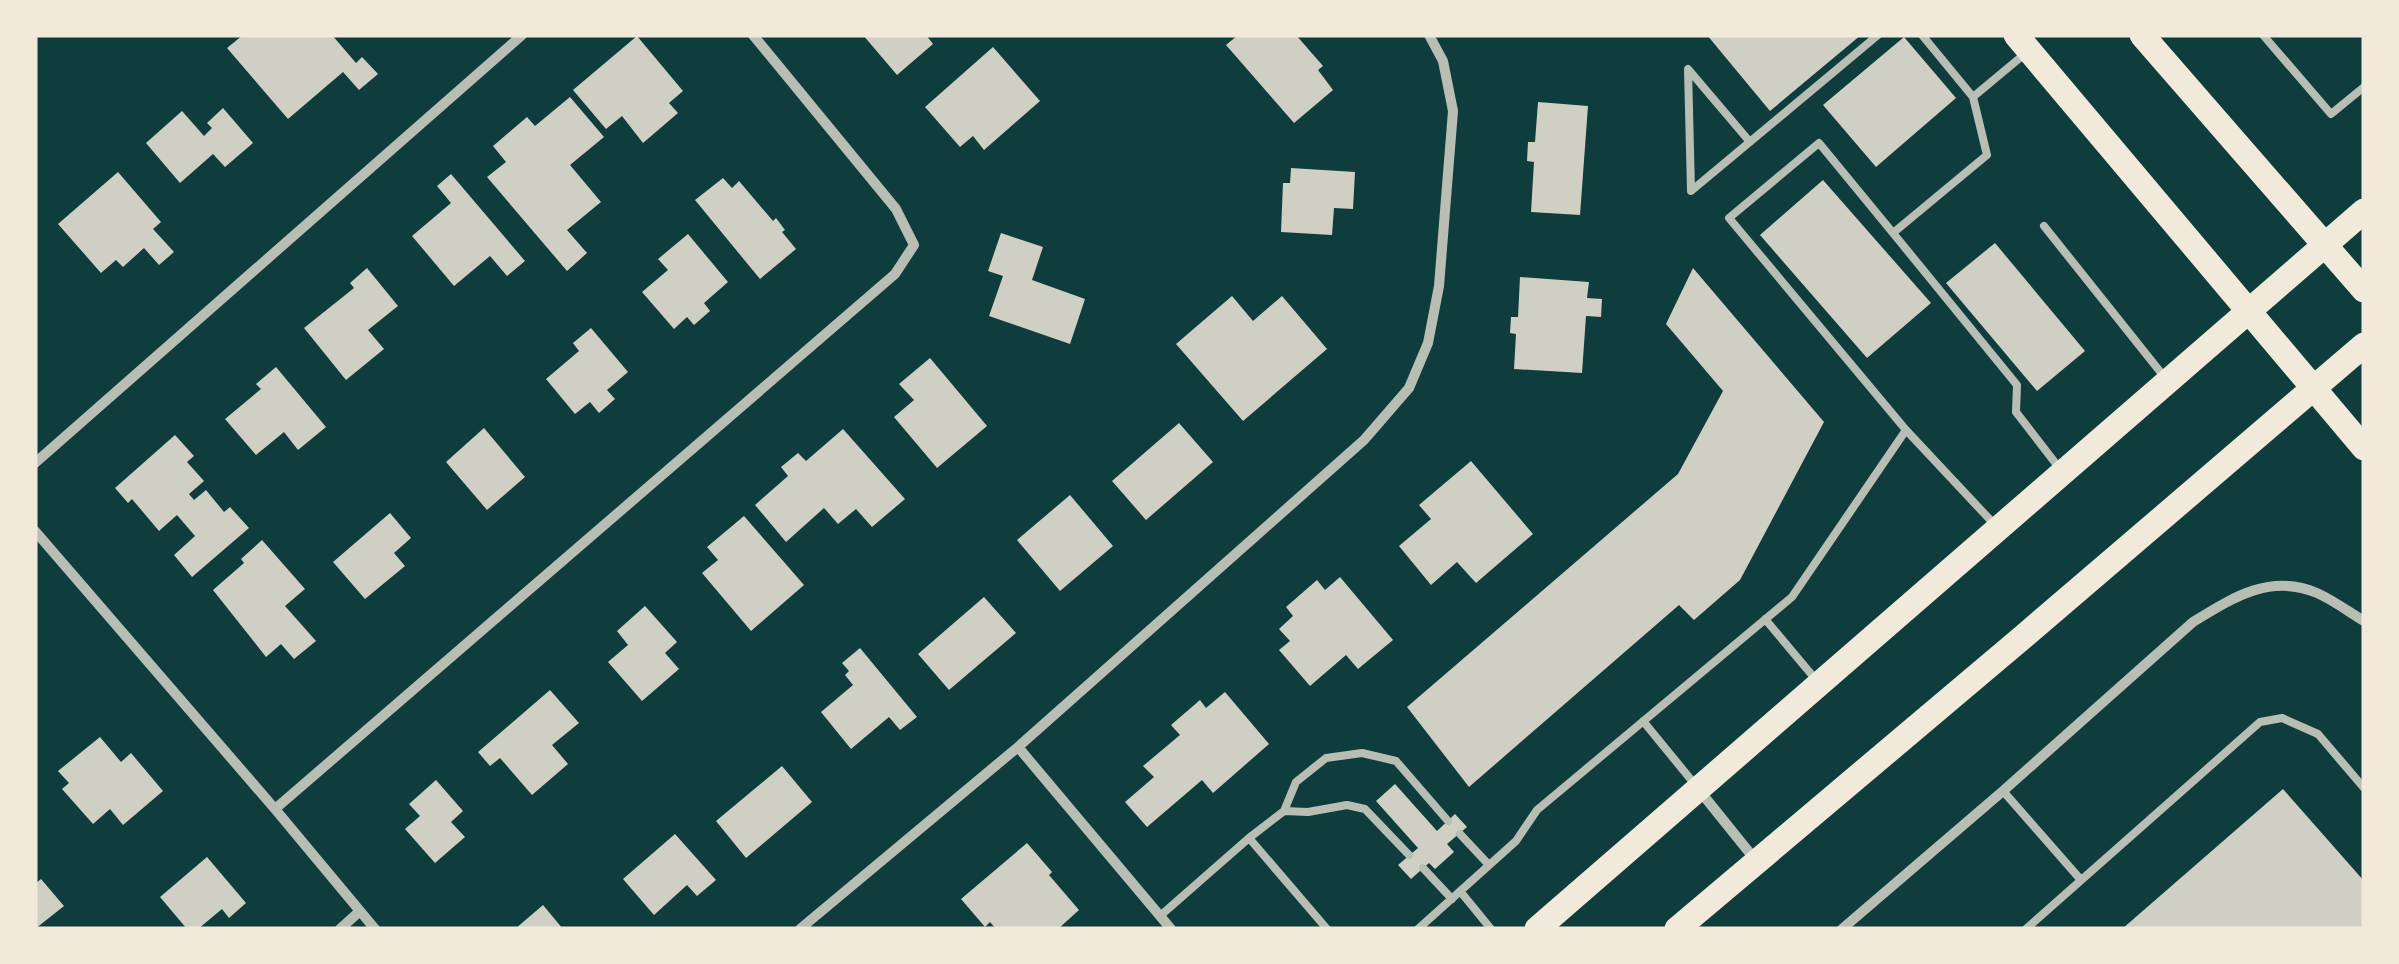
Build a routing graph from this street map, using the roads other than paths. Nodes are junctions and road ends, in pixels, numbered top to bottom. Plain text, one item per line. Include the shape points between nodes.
1 (522, 35) edge
2 (753, 35) edge
3 (1429, 35) edge
4 (1878, 35) edge
5 (1922, 35) edge
6 (2142, 35) edge
7 (2263, 35) edge
8 (2023, 42) edge
9 (2364, 87) edge
10 (1973, 97) junction
11 (1750, 142) junction
12 (2364, 210) edge
13 (2044, 226) dead end
14 (1893, 233) junction
15 (2324, 243) junction
16 (2364, 290) edge
17 (2247, 310) junction
18 (2364, 345) edge
19 (2167, 380) junction
20 (2312, 390) junction
21 (1906, 430) junction
22 (2364, 448) edge
23 (35, 463) edge
24 (2063, 472) junction
25 (1998, 528) junction
26 (35, 531) edge
27 (1765, 619) junction
28 (2364, 621) edge
29 (1819, 684) junction
30 (1642, 721) junction
31 (1018, 747) junction
32 (2364, 788) edge
33 (1698, 789) junction
34 (2002, 791) junction
35 (275, 809) junction
36 (1284, 811) junction
37 (1448, 821) dead end
38 (1460, 834) dead end
39 (1249, 838) junction
40 (1409, 855) dead end
41 (1758, 862) junction
42 (1489, 865) junction
43 (1423, 868) dead end
44 (2081, 880) junction
45 (1460, 891) junction
46 (1452, 899) junction
47 (360, 911) junction
48 (1160, 916) junction
49 (340, 929) edge
50 (376, 929) edge
51 (800, 929) edge
52 (1171, 929) edge
53 (1327, 929) edge
54 (1418, 929) edge
55 (1491, 929) edge
56 (1537, 929) edge
57 (1677, 929) edge
58 (1842, 929) edge
59 (2026, 929) edge

1 - 23 street
2 - 35 street via 896,209 914,245 895,274
3 - 31 street via 1443,61 1453,111 1438,286 1428,343 1409,388 1364,440
4 - 11 lane
5 - 10 lane
6 - 15 main road
7 - 9 lane via 2332,114
8 - 10 lane
8 - 17 main road
10 - 14 lane via 1987,155
11 - 11 lane via 1691,191 1688,68 1725,112
12 - 15 main road
13 - 19 lane
14 - 21 lane via 1818,143 1730,218
14 - 24 lane via 2017,385 2016,412
15 - 16 main road
15 - 17 main road
17 - 19 main road
17 - 20 main road
18 - 20 main road
19 - 24 main road
20 - 22 main road
20 - 41 main road
21 - 25 lane
21 - 27 lane via 1792,596
24 - 25 main road
25 - 29 main road
26 - 35 street
27 - 29 lane
27 - 30 lane
28 - 34 street via 2318,593 2287,584 2225,602 2193,622
29 - 33 main road
30 - 33 lane
30 - 42 lane via 1537,810
31 - 48 street
31 - 51 street
32 - 44 lane via 2318,734 2282,718 2260,722
33 - 41 street
33 - 56 main road
34 - 44 lane
34 - 58 street
35 - 47 street
36 - 37 lane via 1296,782 1326,758 1362,753 1396,761
36 - 39 lane
36 - 40 lane via 1348,804 1366,809
38 - 42 lane
39 - 48 lane
39 - 53 lane
41 - 57 main road
42 - 45 lane
43 - 46 lane
44 - 59 lane
45 - 46 lane
45 - 55 lane
46 - 54 lane
47 - 49 street
47 - 50 street
48 - 52 street

